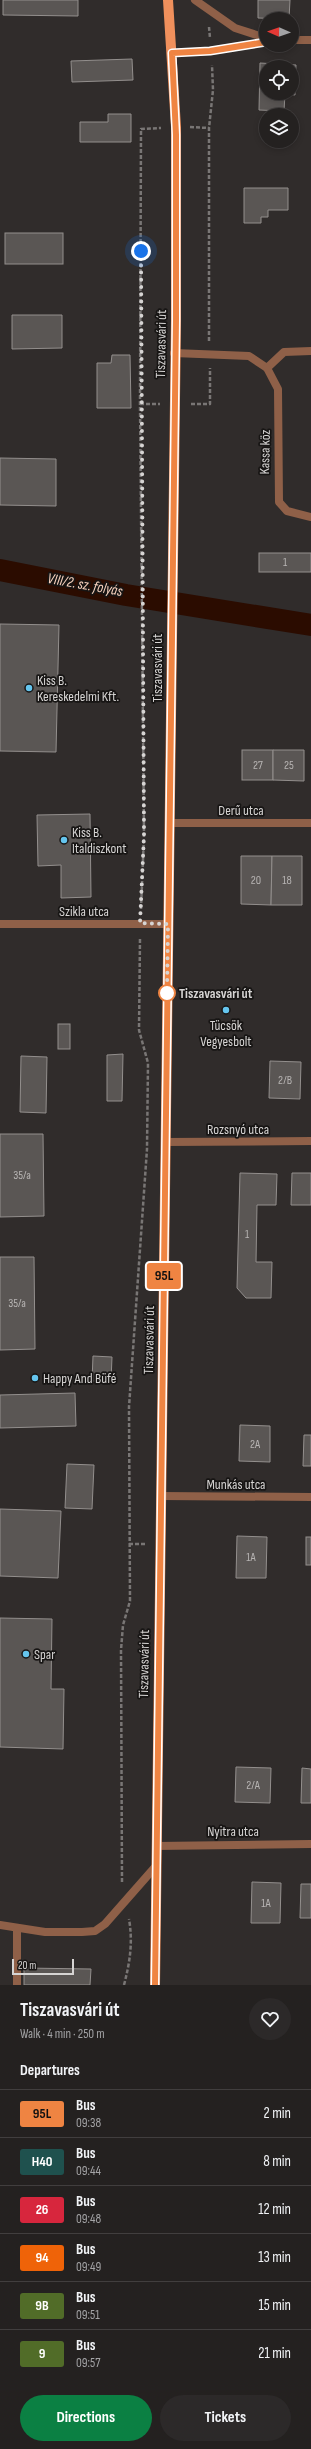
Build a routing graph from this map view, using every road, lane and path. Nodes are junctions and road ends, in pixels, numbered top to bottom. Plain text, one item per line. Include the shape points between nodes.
1 (168, 0) edge
2 (195, 0) edge
3 (216, 16) junction
4 (259, 36) edge
5 (299, 40) edge
6 (311, 40) edge
7 (259, 43) edge
8 (210, 51) junction
9 (172, 53) junction
10 (141, 129) dead end
11 (311, 351) edge
12 (174, 353) junction
13 (209, 356) junction
14 (267, 368) junction
15 (140, 404) junction
16 (174, 404) junction
17 (311, 517) edge
18 (170, 823) junction
19 (311, 824) edge
20 (140, 923) junction
21 (0, 924) edge
22 (168, 924) junction
23 (311, 1141) edge
24 (166, 1142) junction
25 (161, 1496) junction
26 (311, 1498) edge
27 (311, 1844) edge
28 (156, 1846) junction
29 (156, 1866) junction
30 (126, 1901) junction
31 (0, 1925) edge
32 (16, 1928) junction
33 (17, 1985) edge
34 (124, 1985) edge
35 (155, 1985) edge

1 - 9 main road, Tiszavasvári út
2 - 3 street
3 - 4 street via 235,28
3 - 8 path via 209,24
5 - 6 street
7 - 8 street
8 - 9 street
8 - 13 path via 213,90 209,128
9 - 12 main road, Tiszavasvári út via 176,138
10 - 15 path
11 - 14 street via 284,352
12 - 13 street
12 - 16 main road, Tiszavasvári út
13 - 14 street via 249,356
13 - 16 path via 210,404
14 - 17 street, Kassa köz via 278,389 279,502 287,511
15 - 16 path
15 - 20 path via 144,588 144,835
16 - 18 main road, Tiszavasvári út
18 - 19 street, Derű utca
18 - 22 main road, Tiszavasvári út
20 - 21 street, Szikla utca
20 - 22 street, Szikla utca
20 - 30 path via 139,1030 148,1063 147,1149 129,1407 130,1600 121,1650 121,1880
22 - 24 main road, Tiszavasvári út
23 - 24 street, Rozsnyó utca
24 - 25 main road, Tiszavasvári út
25 - 26 street, Munkás utca
25 - 28 main road, Tiszavasvári út
27 - 28 street, Nyitra utca
28 - 29 main road, Tiszavasvári út
29 - 30 street
29 - 35 main road, Tiszavasvári út
30 - 32 street via 95,1931 45,1932
30 - 34 path via 132,1934 130,1962
31 - 32 street
32 - 33 street

